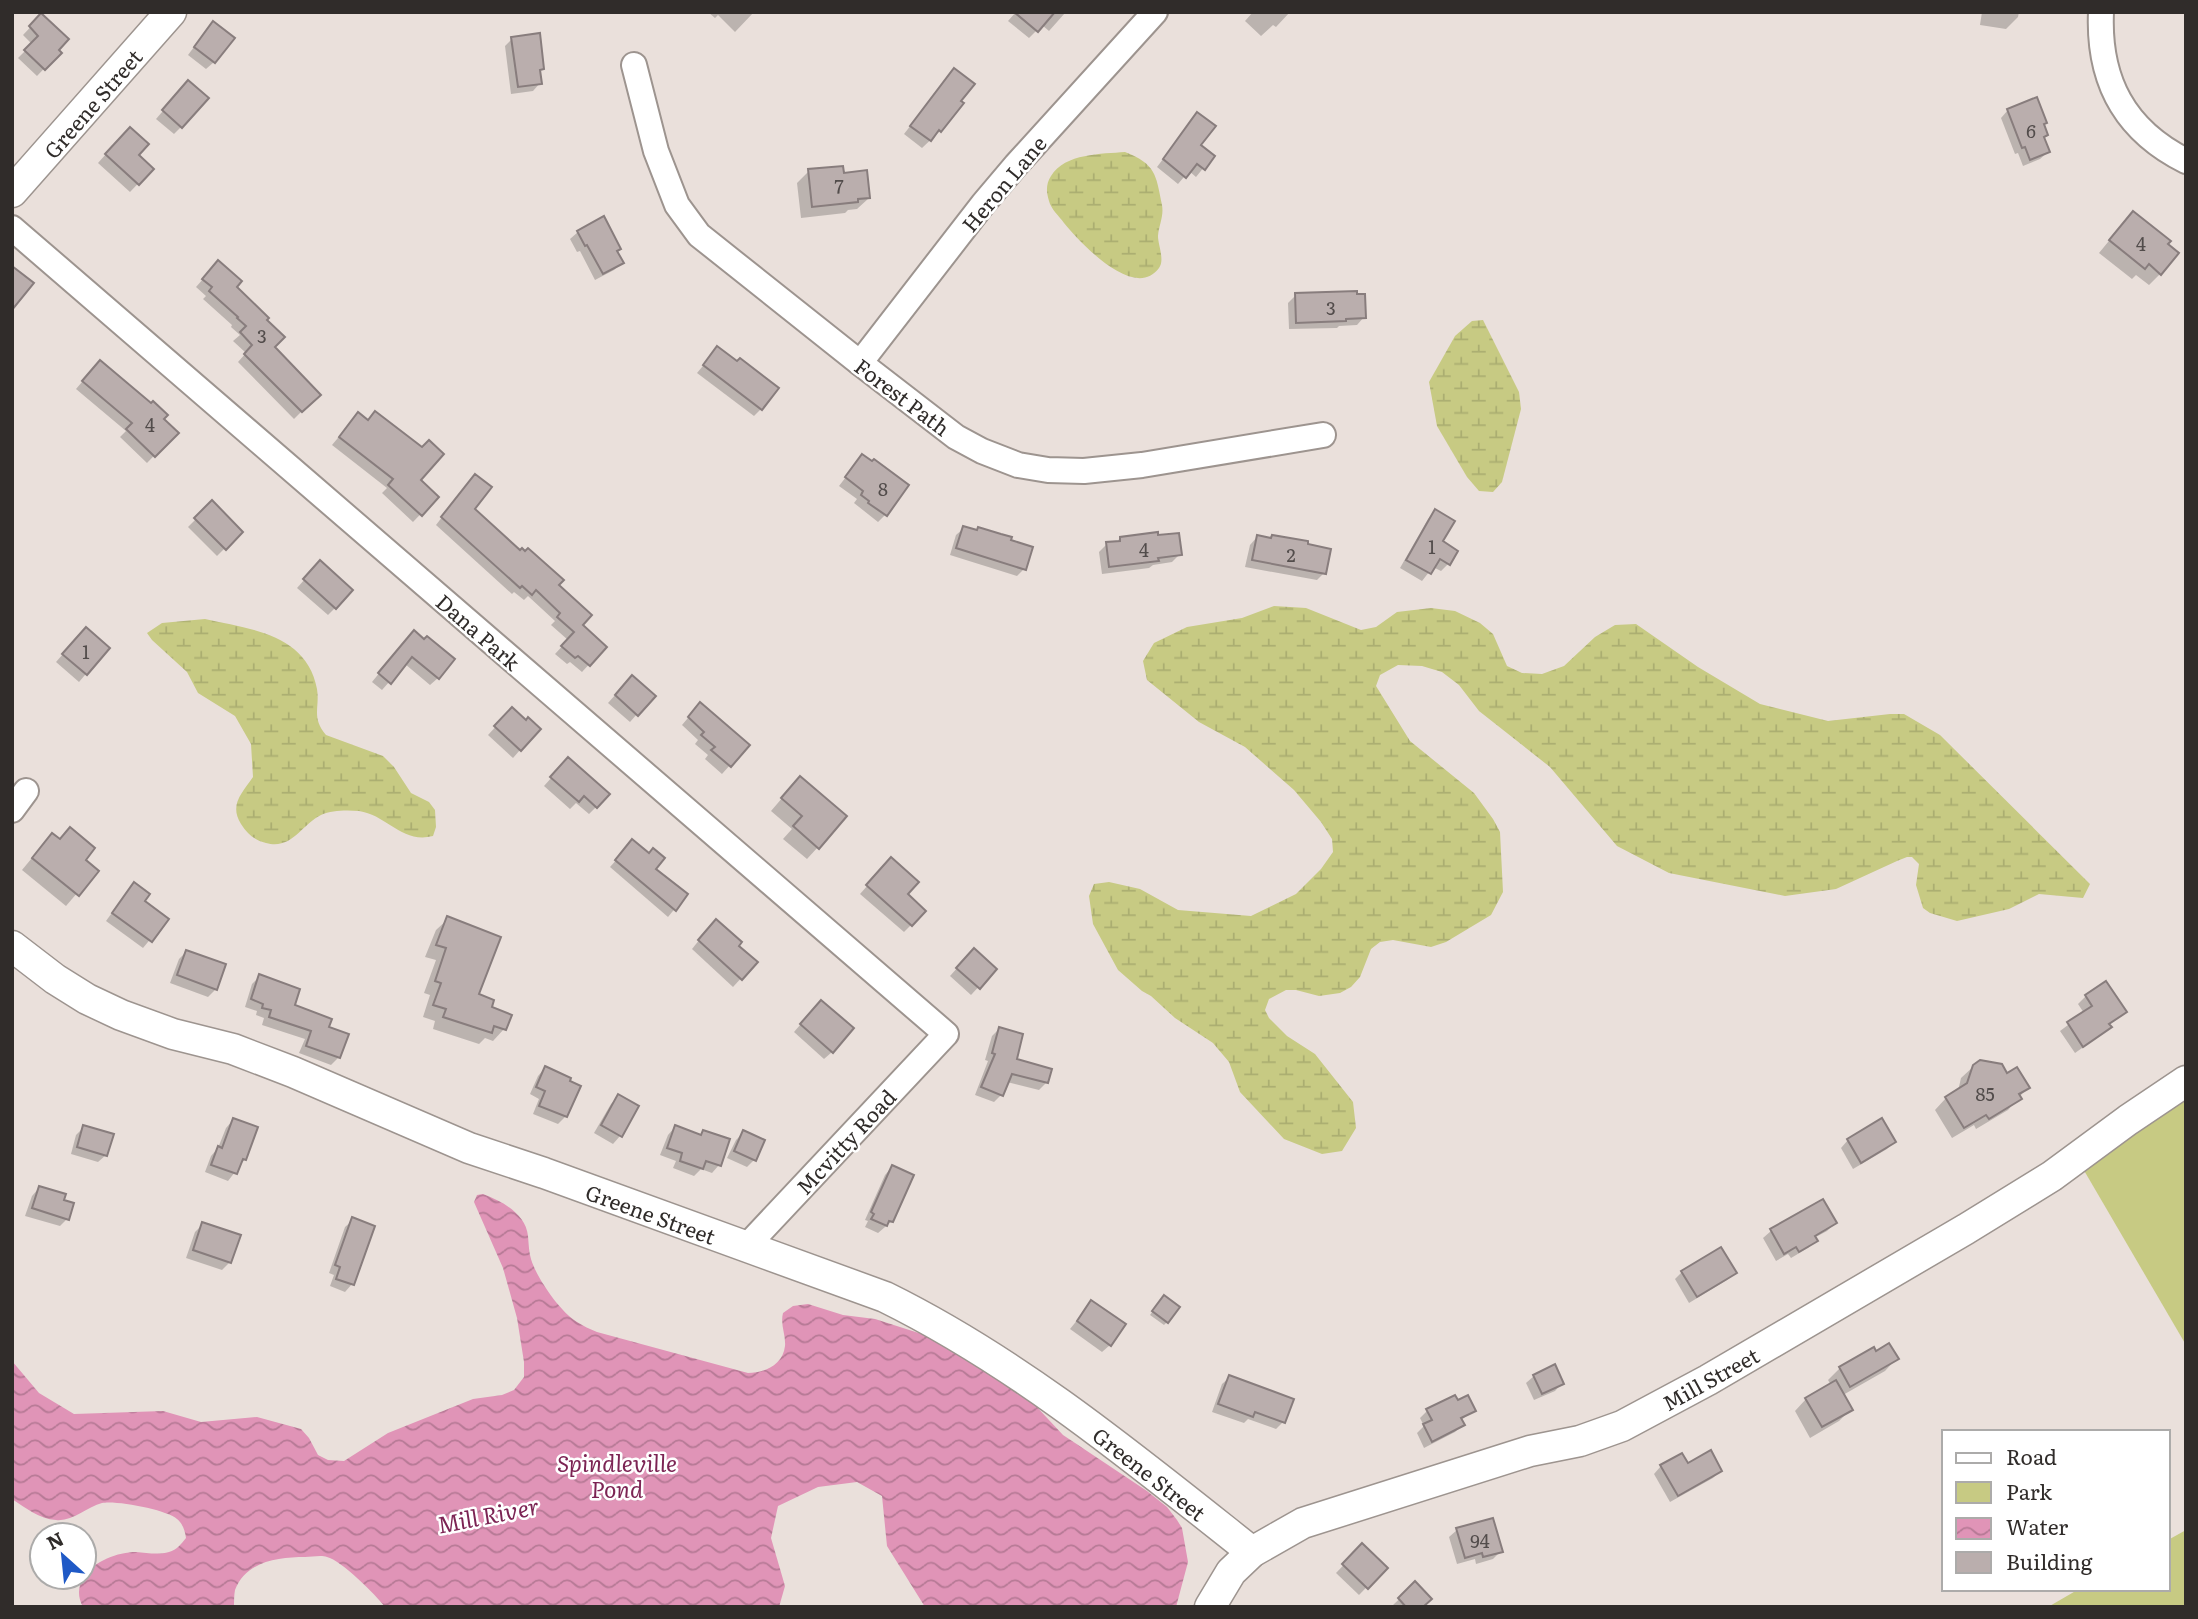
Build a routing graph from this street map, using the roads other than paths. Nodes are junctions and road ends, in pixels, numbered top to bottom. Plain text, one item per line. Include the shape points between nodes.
1 (171, 12) edge
2 (1155, 12) edge
3 (2101, 12) edge
4 (634, 65) dead end
5 (2186, 161) edge
6 (12, 192) edge
7 (12, 228) edge
8 (860, 363) junction
9 (1323, 435) dead end
10 (12, 946) edge
11 (946, 1034) joint
12 (2186, 1081) edge
13 (745, 1248) junction
14 (1252, 1552) junction
15 (1210, 1607) edge

1 - 6 street, Greene Street
2 - 8 street, Heron Lane via 999,184
3 - 5 street via 2104,66 2112,90 2124,110 2157,143
4 - 8 street, Forest Path via 656,151 688,221 716,250
7 - 11 street, Dana Park
8 - 9 street, Forest Path via 957,437 1018,465 1048,470 1142,465
10 - 13 street, Greene Street via 55,979 121,1015 233,1049 469,1148
11 - 13 street, Mcvitty Road
12 - 14 street, Mill Street via 2052,1176 1966,1229 1708,1381 1622,1426 1303,1523
13 - 14 street, Greene Street via 885,1297 967,1342 1095,1430
14 - 15 street, Mill Street via 1231,1572

